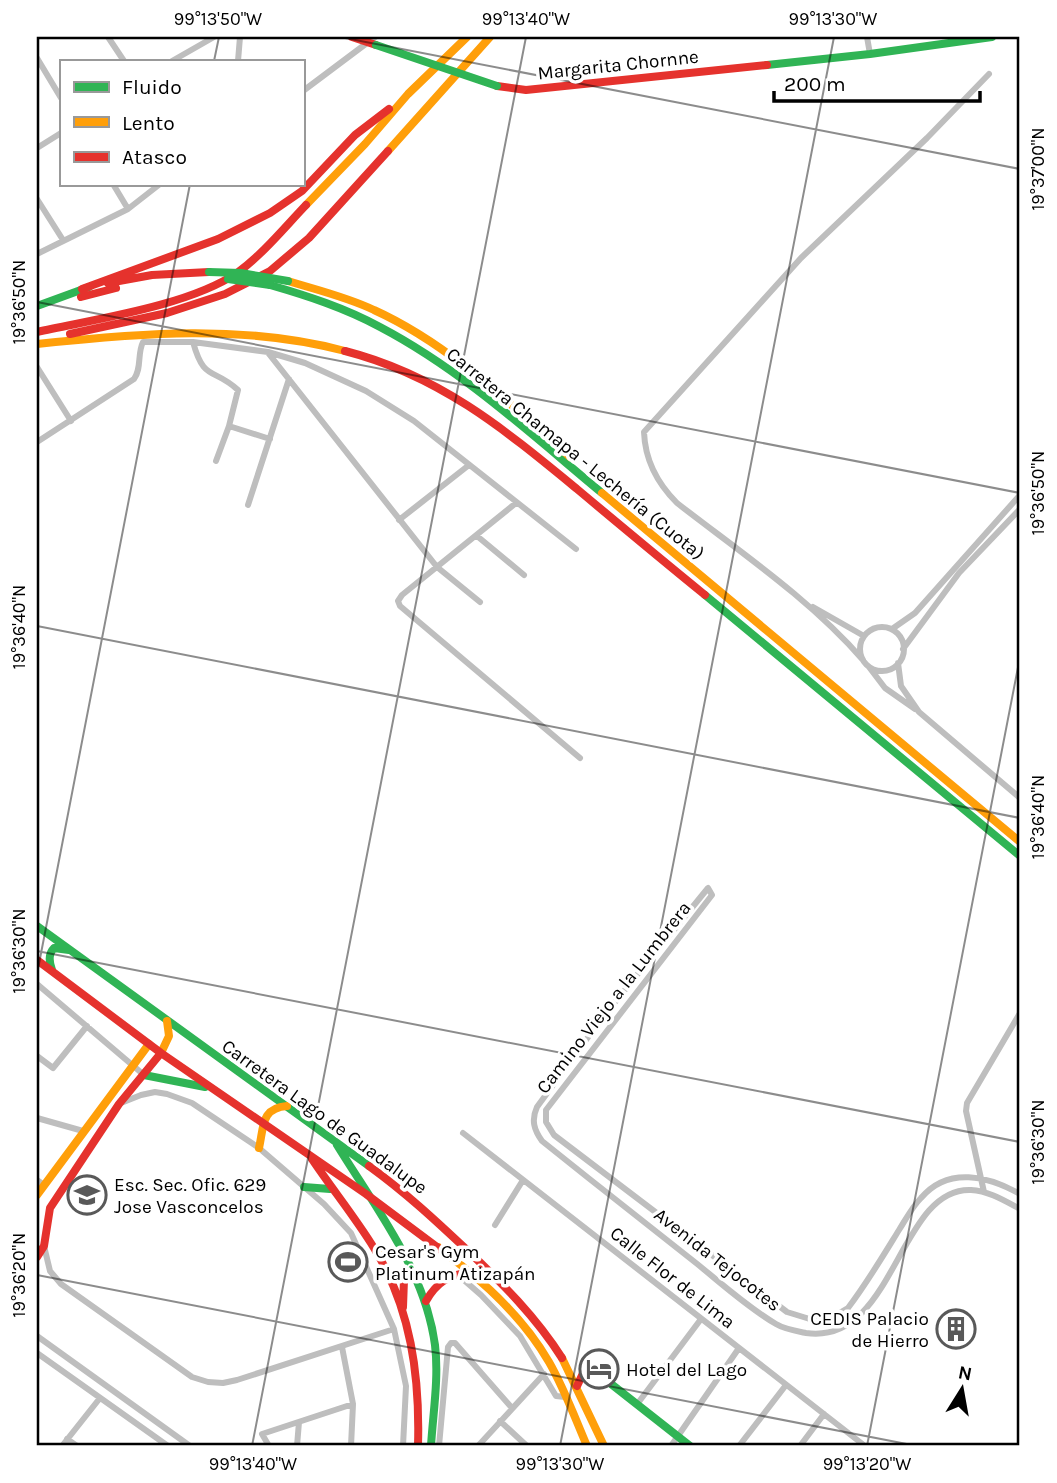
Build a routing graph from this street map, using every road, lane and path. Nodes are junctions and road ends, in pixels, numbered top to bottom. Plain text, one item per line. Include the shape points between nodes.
1 (108, 37) edge
2 (196, 37) edge
3 (214, 37) edge
4 (240, 37) edge
5 (352, 37) edge
6 (467, 37) edge
7 (490, 37) edge
8 (867, 37) edge
9 (992, 37) edge
10 (373, 41) edge
11 (201, 44) junction
12 (870, 54) junction
13 (37, 58) edge
14 (123, 60) edge
15 (174, 60) edge
16 (238, 60) edge
17 (989, 74) dead end
18 (304, 89) edge
19 (408, 94) junction
20 (60, 97) edge
21 (60, 134) edge
22 (37, 148) edge
23 (114, 186) edge
24 (157, 186) edge
25 (37, 199) edge
26 (128, 209) junction
27 (63, 240) junction
28 (37, 254) edge
29 (208, 275) junction
30 (82, 289) junction
31 (37, 306) edge
32 (37, 313) edge
33 (37, 332) edge
34 (193, 342) junction
35 (37, 344) edge
36 (268, 352) junction
37 (37, 367) edge
38 (289, 379) junction
39 (71, 421) junction
40 (229, 426) junction
41 (270, 439) junction
42 (37, 442) edge
43 (216, 461) dead end
44 (469, 465) junction
45 (1020, 495) edge
46 (610, 499) junction
47 (516, 503) junction
48 (248, 505) dead end
49 (1020, 509) edge
50 (399, 520) junction
51 (477, 536) junction
52 (576, 549) dead end
53 (437, 567) junction
54 (524, 575) dead end
55 (803, 601) junction
56 (480, 602) dead end
57 (892, 629) junction
58 (864, 636) junction
59 (903, 649) junction
60 (865, 662) junction
61 (898, 663) junction
62 (919, 712) junction
63 (580, 758) dead end
64 (1020, 798) edge
65 (1020, 842) edge
66 (1020, 856) edge
67 (37, 926) edge
68 (70, 950) junction
69 (37, 960) edge
70 (52, 970) junction
71 (37, 984) edge
72 (1020, 1013) edge
73 (167, 1021) junction
74 (87, 1026) junction
75 (149, 1044) junction
76 (161, 1053) junction
77 (37, 1056) edge
78 (37, 1064) edge
79 (131, 1065) junction
80 (53, 1068) junction
81 (144, 1074) junction
82 (211, 1088) junction
83 (108, 1097) junction
84 (119, 1104) junction
85 (287, 1106) junction
86 (37, 1118) edge
87 (534, 1119) joint
88 (546, 1122) joint
89 (264, 1124) junction
90 (83, 1131) junction
91 (463, 1133) dead end
92 (332, 1138) junction
93 (259, 1148) junction
94 (311, 1157) junction
95 (982, 1177) junction
96 (523, 1180) junction
97 (40, 1182) edge
98 (304, 1187) junction
99 (330, 1189) junction
100 (984, 1192) junction
101 (366, 1194) junction
102 (1020, 1194) edge
103 (37, 1197) edge
104 (51, 1208) junction
105 (1020, 1209) edge
106 (495, 1225) dead end
107 (44, 1247) junction
108 (438, 1247) junction
109 (376, 1250) junction
110 (403, 1255) junction
111 (37, 1257) edge
112 (470, 1272) junction
113 (457, 1274) junction
114 (414, 1275) junction
115 (426, 1301) junction
116 (403, 1307) junction
117 (701, 1319) junction
118 (394, 1329) junction
119 (37, 1336) edge
120 (342, 1347) junction
121 (739, 1348) junction
122 (37, 1353) edge
123 (587, 1365) junction
124 (569, 1371) junction
125 (544, 1374) junction
126 (786, 1385) junction
127 (577, 1386) junction
128 (565, 1397) junction
129 (98, 1400) junction
130 (353, 1404) junction
131 (638, 1404) junction
132 (512, 1408) junction
133 (824, 1414) junction
134 (500, 1421) junction
135 (299, 1422) junction
136 (678, 1437) junction
137 (67, 1438) junction
138 (62, 1446) edge
139 (77, 1446) edge
140 (168, 1446) edge
141 (190, 1446) edge
142 (269, 1446) edge
143 (297, 1446) edge
144 (351, 1446) edge
145 (403, 1446) edge
146 (418, 1446) edge
147 (431, 1446) edge
148 (439, 1446) edge
149 (478, 1446) edge
150 (527, 1446) edge
151 (587, 1446) edge
152 (604, 1446) edge
153 (671, 1446) edge
154 (690, 1446) edge
155 (738, 1446) edge
156 (800, 1446) edge
157 (865, 1446) edge

1 - 14 street
2 - 11 street
3 - 11 street
4 - 16 street
5 - 10 main road, Margarita Chornne
6 - 19 main road
7 - 35 main road via 309,238 270,271 225,294 167,313
8 - 12 street
9 - 12 main road, Margarita Chornne
10 - 12 main road, Margarita Chornne, bridge via 497,86 526,90
10 - 18 street
11 - 15 street
13 - 20 street
17 - 55 street via 801,258 644,432 649,462 671,497
19 - 30 main road via 354,136 295,197 250,224
19 - 33 main road via 336,175 236,273 208,288 158,304
21 - 22 street
23 - 26 street
24 - 26 street
25 - 27 street
26 - 27 street
27 - 28 street
29 - 30 main road via 152,275
29 - 32 main road, Carretera Chamapa - Lechería (Cuota) via 114,288
29 - 46 main road, Carretera Chamapa - Lechería (Cuota), bridge via 270,285 370,320 476,388
29 - 46 main road, bridge via 241,273 288,281 375,311 431,342 532,423 591,475
30 - 31 main road
34 - 36 street
34 - 39 street via 143,342 134,379
34 - 40 street via 204,369 238,390
35 - 66 main road, Carretera Chamapa - Lechería (Cuota) via 104,336 238,332 323,345 374,359 439,387 504,429
36 - 38 street
36 - 44 street via 366,390
37 - 39 street
38 - 41 street
38 - 50 street
39 - 42 street
40 - 41 street
40 - 43 street
41 - 48 street
44 - 47 street
44 - 50 street
45 - 57 street via 915,613
46 - 65 main road, Carretera Chamapa - Lechería (Cuota)
47 - 51 street
47 - 52 street
49 - 59 street via 960,573
50 - 53 street
51 - 53 street
51 - 54 street
53 - 56 street
53 - 63 street via 402,595 400,606
55 - 58 street
55 - 60 street
57 - 58 street via 875,628
57 - 59 street
58 - 60 street via 860,648
59 - 61 street
60 - 61 street via 880,670
60 - 62 street via 885,688
61 - 62 street via 901,686
62 - 64 street
67 - 68 main road, Carretera Lago de Guadalupe
68 - 70 main road via 51,951
68 - 73 main road, Carretera Lago de Guadalupe
69 - 70 main road, Carretera Lago de Guadalupe
70 - 75 main road, Carretera Lago de Guadalupe
71 - 74 street
72 - 95 street via 967,1103
73 - 76 main road via 169,1036
73 - 85 main road, Carretera Lago de Guadalupe
74 - 79 street
74 - 80 street
75 - 76 main road, Carretera Lago de Guadalupe
75 - 79 main road
76 - 81 main road
76 - 82 main road, Carretera Lago de Guadalupe
77 - 80 street
78 - 80 street
79 - 81 street
79 - 83 main road
81 - 82 main road
81 - 84 main road
82 - 89 main road, Carretera Lago de Guadalupe
83 - 84 main road
83 - 90 main road
84 - 93 street via 141,1095 167,1094 192,1103
84 - 104 main road
85 - 89 main road via 270,1109
85 - 92 main road, Carretera Lago de Guadalupe
86 - 90 street
87 - 88 street, Camino Viejo a la Lumbrera via 537,1107 602,1018 708,888 712,894 546,1110
87 - 100 street, Avenida Tejocotes via 542,1141 741,1298 777,1325 809,1334 840,1327 872,1303 926,1213 942,1198 963,1190
88 - 95 street, Avenida Tejocotes via 554,1135 750,1285 787,1311 813,1320 848,1308 927,1191 961,1176
89 - 93 main road
89 - 94 main road, Carretera Lago de Guadalupe
90 - 97 main road
91 - 96 street, Calle Flor de Lima
92 - 101 main road
92 - 124 main road, Carretera Lago de Guadalupe via 409,1195 503,1284 547,1334
93 - 98 street
94 - 99 main road
94 - 101 main road, Carretera Lago de Guadalupe
95 - 100 street
95 - 102 street, Avenida Tejocotes
96 - 106 street
96 - 117 street, Calle Flor de Lima
97 - 103 main road
98 - 99 main road
98 - 118 street via 351,1233
99 - 109 main road
100 - 105 street
101 - 108 main road, Carretera Lago de Guadalupe
101 - 110 main road
103 - 104 main road
104 - 107 main road
107 - 111 main road
107 - 120 street via 50,1270 61,1284 192,1377 223,1383
108 - 110 main road
108 - 112 main road, Carretera Lago de Guadalupe
109 - 110 main road
109 - 116 main road
110 - 114 main road
112 - 113 main road
112 - 128 main road, Carretera Lago de Guadalupe via 523,1324
113 - 115 main road via 442,1279
113 - 125 street via 520,1336
114 - 115 main road
114 - 116 main road via 404,1279
115 - 147 main road via 435,1352
116 - 146 main road via 419,1392
117 - 121 street, Calle Flor de Lima
117 - 131 street
118 - 120 street
118 - 145 street via 405,1386
119 - 141 street
120 - 130 street
121 - 126 street, Calle Flor de Lima
121 - 136 street
122 - 129 street
123 - 124 main road
123 - 127 main road
123 - 131 main road
124 - 127 main road, Carretera Lago de Guadalupe
125 - 128 street via 556,1396
125 - 132 street
126 - 133 street, Calle Flor de Lima
126 - 155 street
127 - 152 main road, Carretera Lago de Guadalupe
128 - 151 main road, Carretera Lago de Guadalupe
129 - 137 street
129 - 140 street
130 - 135 street
130 - 144 street
131 - 136 main road
132 - 134 street
132 - 148 street via 451,1343
133 - 156 street
133 - 157 street, Calle Flor de Lima
134 - 149 street
134 - 150 street
135 - 142 street via 262,1434
135 - 143 street
136 - 153 street
136 - 154 main road
137 - 138 street
137 - 139 street

